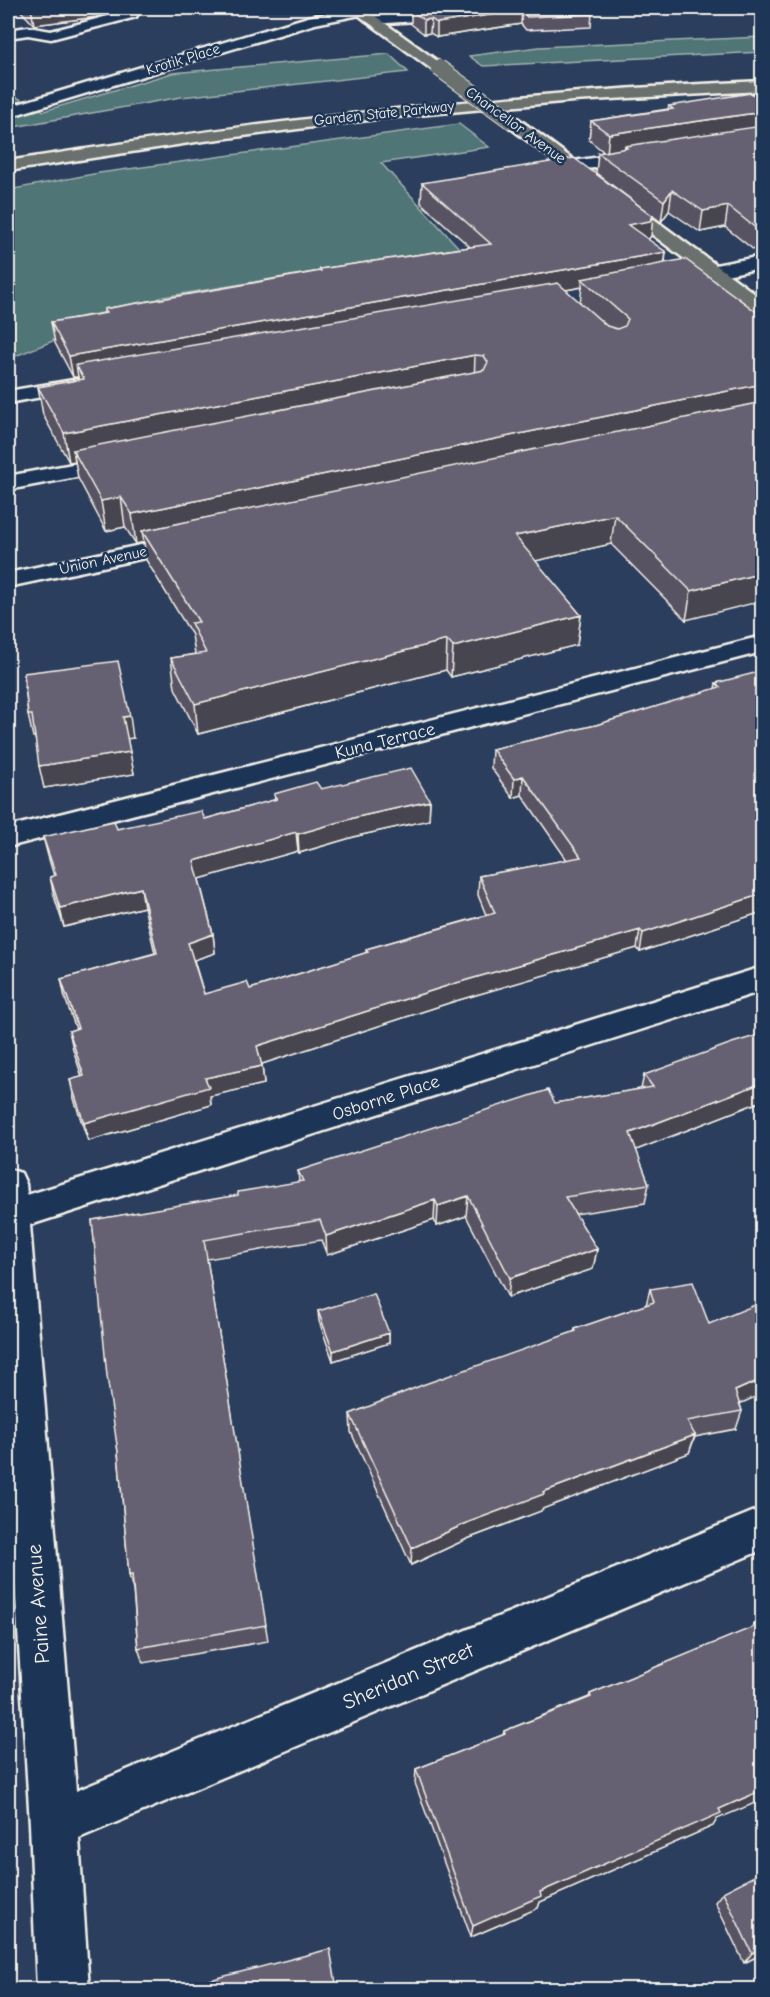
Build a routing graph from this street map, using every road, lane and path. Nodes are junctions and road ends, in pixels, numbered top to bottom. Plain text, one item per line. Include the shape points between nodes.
1 (363, 13) edge
2 (131, 14) dead end
3 (474, 14) edge
4 (8, 34) edge
5 (488, 81) dead end
6 (434, 86) dead end
7 (762, 86) edge
8 (8, 111) edge
9 (661, 153) edge
10 (8, 166) edge
11 (572, 166) junction
12 (521, 174) edge
13 (762, 262) edge
14 (712, 271) junction
15 (665, 280) edge
16 (762, 308) edge
17 (102, 381) edge
18 (8, 397) edge
19 (143, 457) edge
20 (8, 483) edge
21 (205, 539) edge
22 (8, 580) edge
23 (762, 644) edge
24 (8, 837) edge
25 (762, 979) edge
26 (9, 1200) edge
27 (762, 1529) edge
28 (54, 1824) junction
29 (63, 1989) edge

1 - 3 street, Krotik Place
1 - 8 street, Krotik Place via 313,20
1 - 11 main road, Chancellor Avenue, bridge
2 - 4 street via 51,35
5 - 6 main road, Garden State Parkway
7 - 10 main road, Garden State Parkway via 632,91 399,111
9 - 11 street
11 - 12 street
11 - 14 main road, Chancellor Avenue
13 - 14 street
14 - 15 street
14 - 16 main road, Chancellor Avenue
17 - 18 street
19 - 20 street
21 - 22 street, Union Avenue
23 - 24 street, Kuna Terrace
25 - 26 street, Osborne Place
26 - 28 street, Paine Avenue
27 - 28 street, Sheridan Street
28 - 29 street, Paine Avenue

